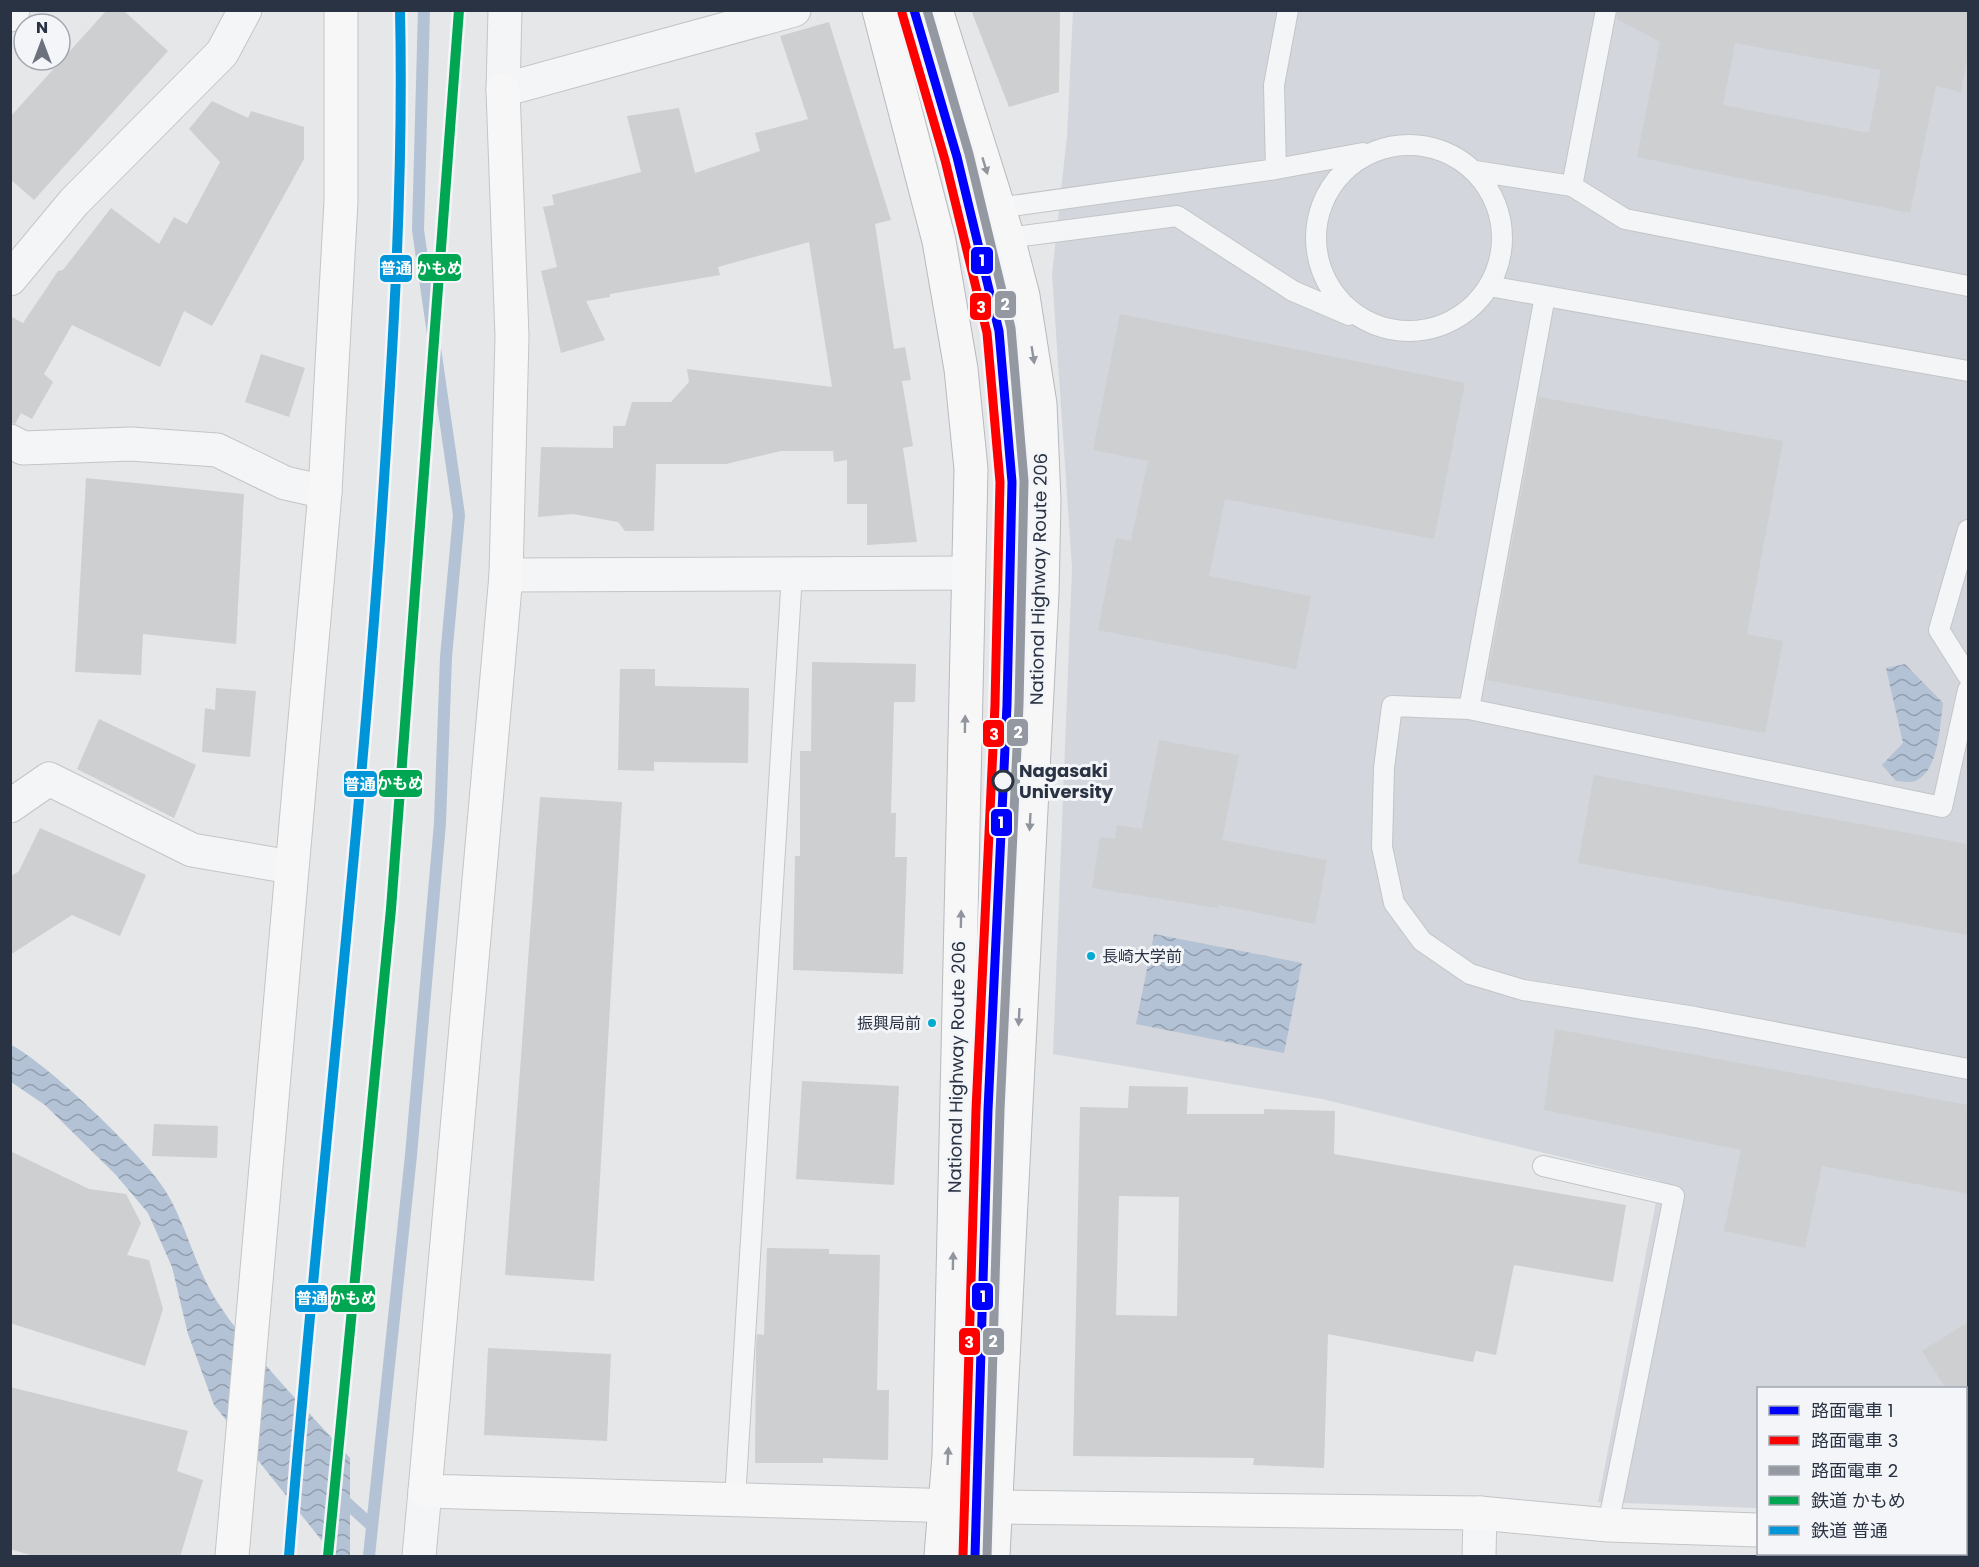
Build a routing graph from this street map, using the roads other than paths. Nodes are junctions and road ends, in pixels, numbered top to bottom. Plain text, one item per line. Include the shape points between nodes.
1 (13, 10) edge
2 (245, 10) edge
3 (341, 10) edge
4 (505, 10) edge
5 (794, 10) edge
6 (879, 10) edge
7 (936, 10) edge
8 (1288, 10) edge
9 (1606, 10) edge
10 (10, 15) edge
11 (504, 90) junction
12 (1375, 151) junction
13 (1276, 169) junction
14 (1475, 171) junction
15 (1572, 186) junction
16 (998, 208) junction
17 (1008, 238) junction
18 (10, 279) edge
19 (1489, 286) junction
20 (1968, 286) edge
21 (1545, 296) junction
22 (1374, 326) junction
23 (1968, 371) edge
24 (10, 441) edge
25 (325, 492) junction
26 (1968, 533) edge
27 (968, 573) junction
28 (792, 574) junction
29 (506, 575) junction
30 (1968, 676) edge
31 (1968, 690) edge
32 (1469, 709) junction
33 (10, 806) edge
34 (291, 867) junction
35 (1968, 1069) edge
36 (1543, 1166) dead end
37 (425, 1491) junction
38 (735, 1499) junction
39 (945, 1505) junction
40 (994, 1507) junction
41 (1480, 1513) junction
42 (1608, 1525) junction
43 (1757, 1530) edge
44 (232, 1557) edge
45 (419, 1557) edge
46 (941, 1557) edge
47 (993, 1557) edge
48 (1479, 1557) edge

1 - 10 street
2 - 18 street via 222,53 74,202
3 - 25 main road via 341,201
4 - 11 street
5 - 11 street
6 - 27 main road, National Highway Route 206 via 939,241 961,369 970,470
7 -> 16 main road, National Highway Route 206
8 - 13 lane via 1274,85
9 - 15 lane
11 - 29 main road via 512,336
12 - 13 lane
12 - 14 lane via 1401,144 1428,146 1454,156
12 - 22 lane via 1347,167 1327,192 1316,222 1316,253 1327,284 1346,309
13 - 16 lane
14 - 15 lane
14 - 19 lane via 1493,195 1502,222 1503,251
15 - 20 lane via 1625,219
16 - 17 main road, National Highway Route 206
17 - 22 lane via 1178,216 1293,291
17 -> 40 main road, National Highway Route 206 via 1023,296 1040,404 1044,501
19 - 21 lane
19 - 22 lane via 1477,303 1455,320 1427,330 1400,331
21 - 23 lane
21 - 32 lane
24 - 25 street via 23,448 131,444 217,450 285,483
25 - 34 main road
26 - 30 lane via 1939,630
27 - 28 street
39 -> 27 main road, National Highway Route 206
28 - 29 street
28 - 38 lane
29 - 37 main road
31 - 32 lane via 1942,807
32 - 35 lane via 1392,706 1384,768 1382,847 1394,903 1422,941 1470,974 1524,990 1695,1017
33 - 34 street via 48,779 192,850
34 - 44 main road
36 - 42 lane via 1674,1196
37 - 38 main road
37 - 45 street
38 - 39 main road
39 - 40 main road
39 - 46 main road, National Highway Route 206
40 - 41 main road
40 - 47 main road, National Highway Route 206
41 - 42 main road
41 - 48 street
42 - 43 main road

